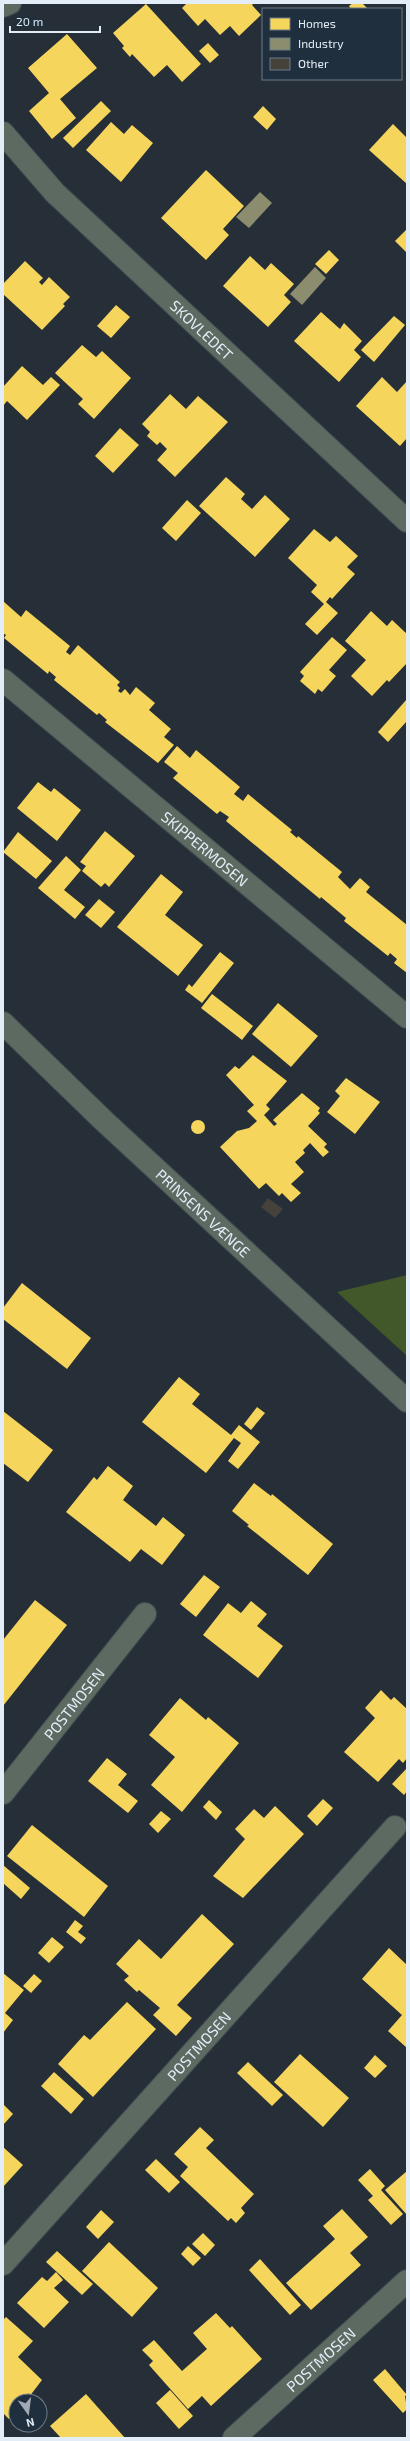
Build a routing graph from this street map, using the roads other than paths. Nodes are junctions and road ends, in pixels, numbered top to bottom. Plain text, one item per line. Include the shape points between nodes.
1 (10, 3) edge
2 (3, 6) edge
3 (3, 133) edge
4 (407, 521) edge
5 (3, 680) edge
6 (407, 1017) edge
7 (3, 1022) edge
8 (407, 1401) edge
9 (145, 1614) dead end
10 (3, 1793) edge
11 (395, 1827) dead end
12 (3, 2264) edge
13 (407, 2281) edge
14 (234, 2438) edge

1 - 2 street
3 - 4 street, SKOVLEDET via 55,193
5 - 6 street, SKIPPERMOSEN
7 - 8 street, PRINSENS VÆNGE via 104,1121
9 - 10 street, POSTMOSEN
11 - 12 street, POSTMOSEN
13 - 14 street, POSTMOSEN

